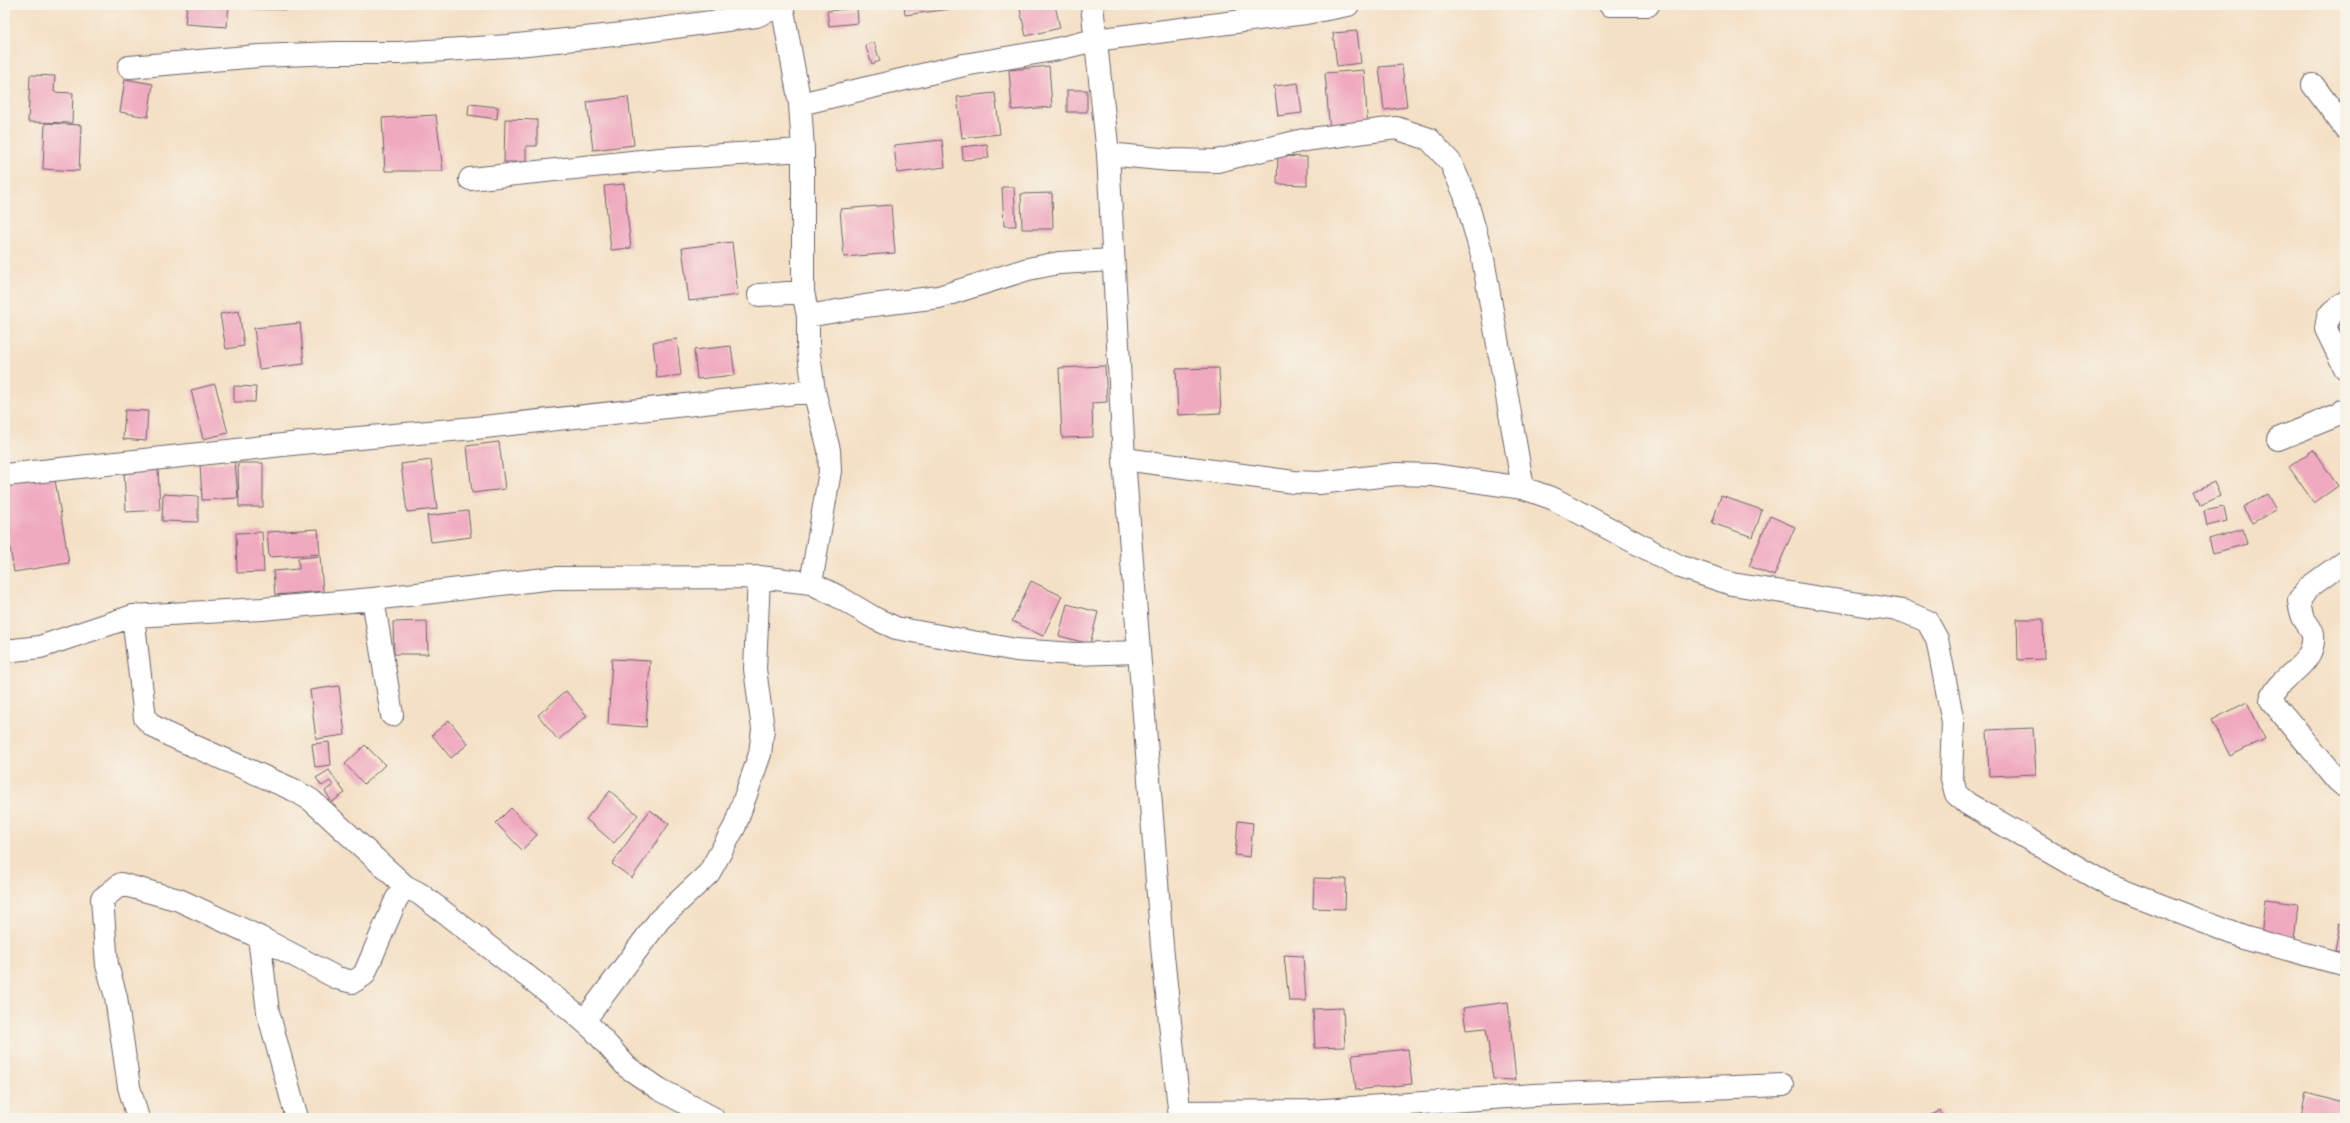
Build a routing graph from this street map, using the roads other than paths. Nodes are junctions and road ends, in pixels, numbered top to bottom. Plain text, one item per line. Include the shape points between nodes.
1 (782, 5) edge
2 (1092, 5) edge
3 (1348, 5) edge
4 (1610, 5) edge
5 (1648, 5) edge
6 (1094, 40) junction
7 (129, 67) dead end
8 (2313, 85) dead end
9 (800, 104) junction
10 (2345, 128) edge
11 (803, 150) junction
12 (1108, 154) junction
13 (470, 180) dead end
14 (1113, 260) junction
15 (803, 292) junction
16 (759, 295) dead end
17 (2345, 302) edge
18 (808, 316) junction
19 (2345, 368) edge
20 (814, 391) junction
21 (2345, 409) edge
22 (2278, 439) dead end
23 (1124, 460) junction
24 (5, 476) edge
25 (1523, 488) junction
26 (2345, 561) edge
27 (759, 577) junction
28 (811, 583) junction
29 (373, 599) junction
30 (132, 616) junction
31 (5, 651) edge
32 (1139, 652) junction
33 (392, 715) dead end
34 (2345, 787) edge
35 (405, 886) junction
36 (259, 937) junction
37 (2345, 966) edge
38 (584, 1021) junction
39 (1783, 1085) dead end
40 (1180, 1115) edge
41 (138, 1118) edge
42 (297, 1118) edge
43 (713, 1118) edge

1 - 7 street via 756,16 508,46 398,53 259,56
1 - 9 street
2 - 6 street
3 - 6 street via 1306,13
4 - 5 street
6 - 9 street via 1053,50 964,65
6 - 12 street
8 - 10 street
9 - 11 street
11 - 13 street via 660,159
11 - 15 street
12 - 14 street
12 - 25 street via 1217,162 1304,140 1396,128 1429,139 1451,163 1465,195 1481,252
14 - 18 street via 1059,263 1028,269 939,297
14 - 23 street
15 - 16 street
15 - 18 street
17 - 19 street via 2328,316 2326,329
18 - 20 street via 808,347
20 - 24 street
20 - 28 street via 829,450 830,471
21 - 22 street via 2340,414
23 - 25 street via 1294,482 1319,483 1397,474 1433,475
23 - 32 street
25 - 37 street via 1554,499 1680,567 1724,582 1903,611 1926,621 1937,639 1952,722 1953,782 1956,794 1968,804 2108,885 2243,937
26 - 34 street via 2308,588 2299,601 2303,617 2313,633 2313,646 2304,663 2274,691 2271,700
27 - 28 street
27 - 29 street via 554,578
27 - 38 street via 755,669 763,729 760,754 735,826 709,873 660,919
28 - 32 street via 896,628 1016,650 1074,654
29 - 30 street via 262,609
29 - 33 street
30 - 31 street via 40,647
30 - 35 street via 145,718 153,726 169,736 294,790 311,800
32 - 40 street via 1162,938
35 - 36 street via 396,900 364,975 353,982 338,978
35 - 38 street via 420,894 541,985
36 - 41 street via 179,900 121,884 102,899 107,965 116,997 129,1087
36 - 42 street via 268,1012
38 - 43 street via 627,1067 659,1089
39 - 40 street via 1534,1095 1311,1111

